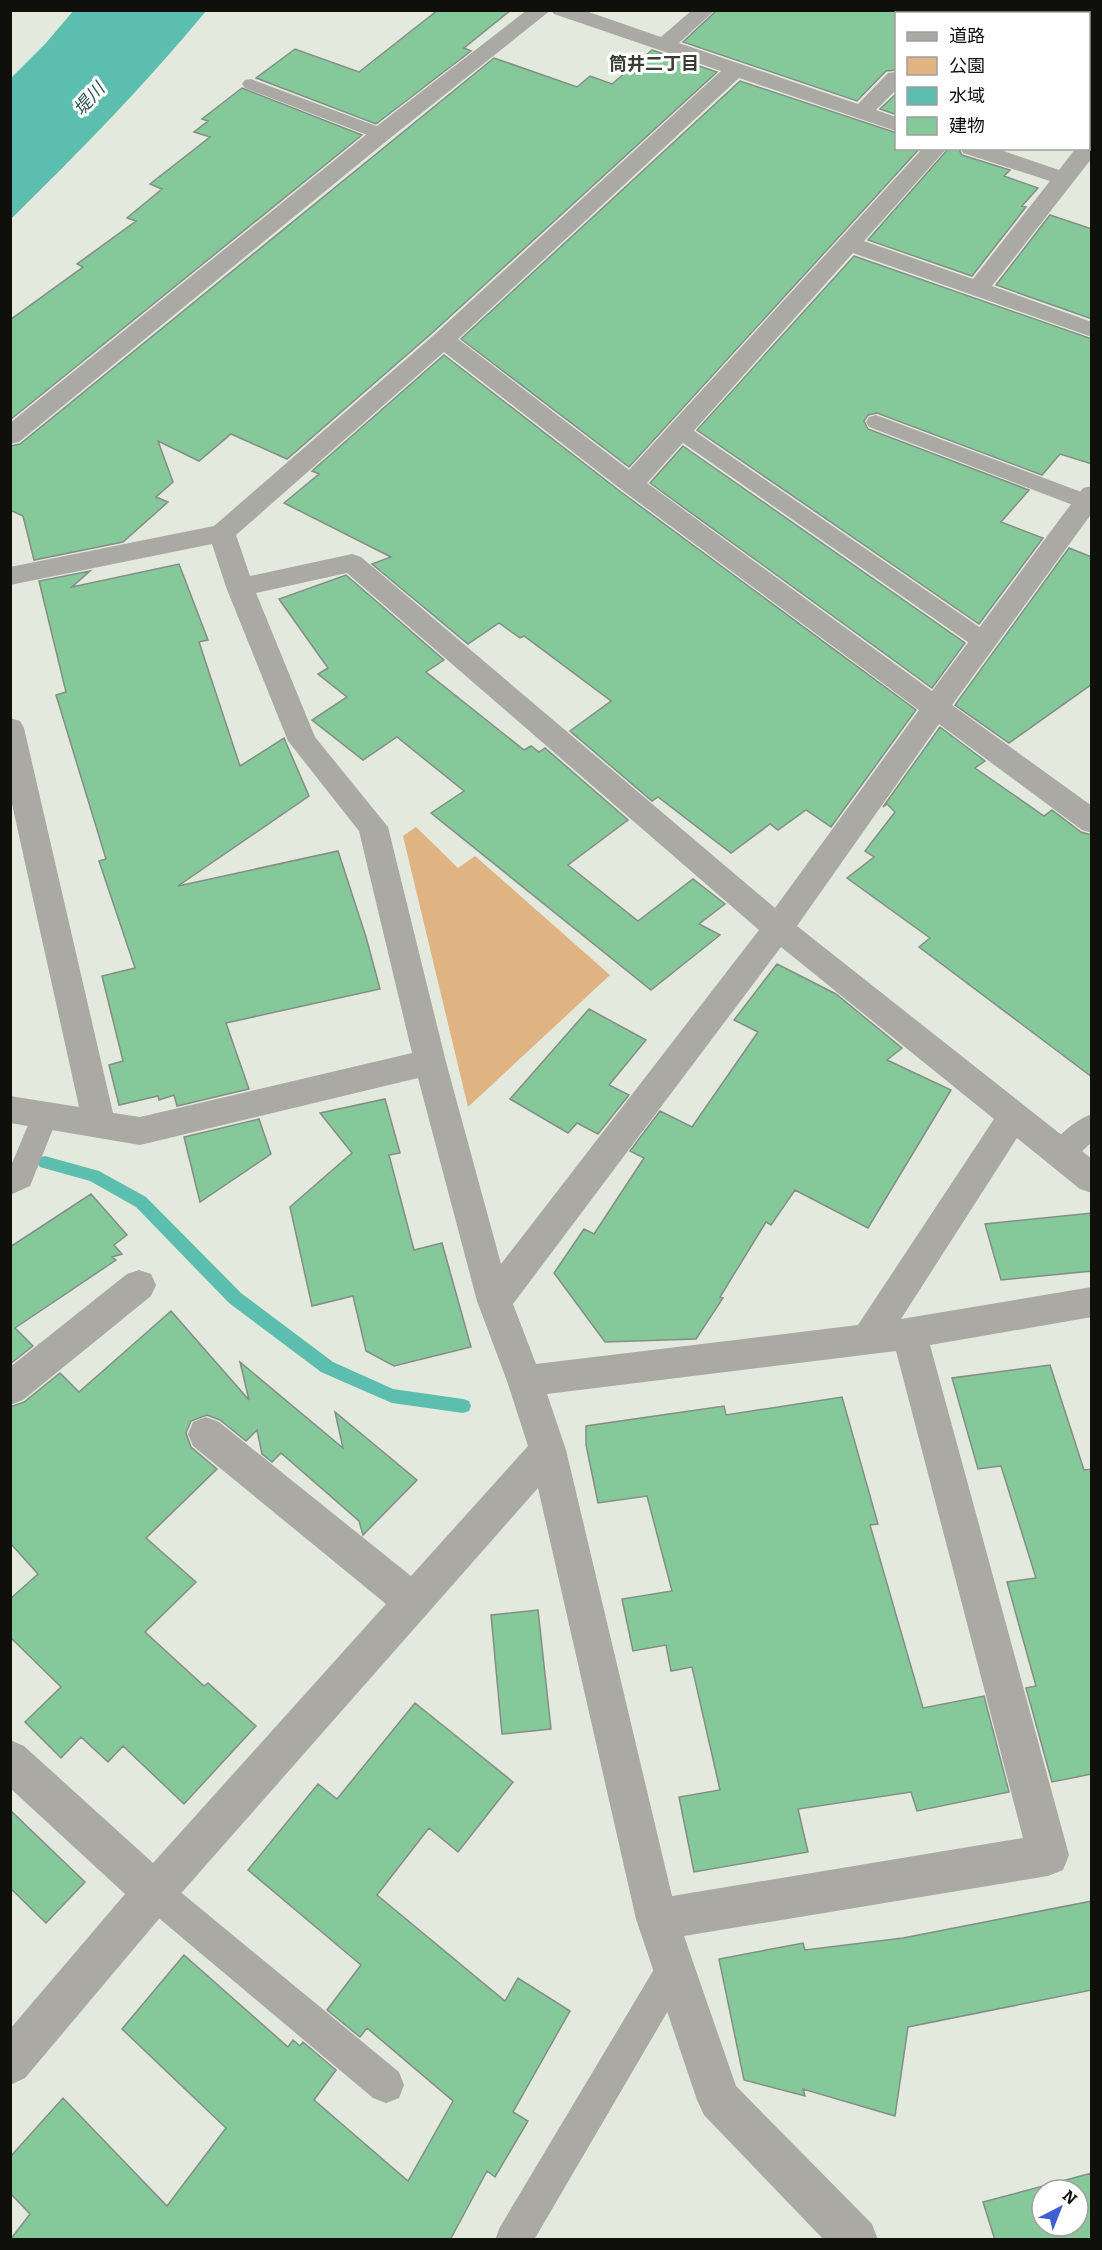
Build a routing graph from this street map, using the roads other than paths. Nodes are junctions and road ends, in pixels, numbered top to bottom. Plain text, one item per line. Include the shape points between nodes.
1 (541, 10) edge
2 (561, 10) edge
3 (705, 10) edge
4 (664, 45) junction
5 (736, 69) junction
6 (895, 80) edge
7 (251, 84) dead end
8 (861, 113) junction
9 (895, 123) edge
10 (381, 134) junction
11 (934, 150) edge
12 (977, 150) edge
13 (1086, 150) edge
14 (1062, 178) junction
15 (849, 244) junction
16 (978, 289) junction
17 (1092, 330) edge
18 (444, 340) junction
19 (876, 422) dead end
20 (680, 430) junction
21 (10, 436) edge
22 (631, 484) junction
23 (1086, 508) edge
24 (222, 533) junction
25 (10, 576) edge
26 (240, 587) junction
27 (983, 641) junction
28 (936, 709) junction
29 (10, 728) edge
30 (1092, 822) edge
31 (778, 928) junction
32 (430, 1062) junction
33 (10, 1109) edge
34 (46, 1114) junction
35 (1014, 1117) junction
36 (99, 1122) junction
37 (1092, 1125) edge
38 (1060, 1154) junction
39 (1092, 1179) edge
40 (10, 1184) edge
41 (139, 1285) dead end
42 (494, 1301) junction
43 (1092, 1302) edge
44 (909, 1334) junction
45 (868, 1340) junction
46 (525, 1381) junction
47 (10, 1389) edge
48 (206, 1434) dead end
49 (548, 1450) junction
50 (412, 1601) junction
51 (10, 1760) edge
52 (154, 1892) junction
53 (657, 1919) junction
54 (674, 1968) junction
55 (10, 2063) edge
56 (386, 2085) dead end
57 (513, 2240) edge
58 (856, 2240) edge

1 - 10 street
2 - 4 street
3 - 4 street
4 - 5 street
5 - 8 street
5 - 18 street
6 - 8 street
7 - 10 lane
8 - 9 street
10 - 21 street
11 - 15 street
12 - 14 street
13 - 14 street
14 - 16 street
15 - 16 street
15 - 20 street
16 - 17 street
18 - 22 street
18 - 24 street
19 - 23 lane
20 - 22 street
20 - 27 lane
22 - 28 street
23 - 27 street
24 - 25 street
24 - 26 street
26 - 31 street via 352,563
26 - 32 street via 302,741 373,827
27 - 28 street
28 - 30 street
28 - 31 street
29 - 36 street
31 - 35 street
31 - 42 street
32 - 36 street via 140,1131
32 - 42 street
33 - 34 street
34 - 36 street
34 - 40 lane via 20,1178
35 - 38 street
35 - 45 street
37 - 38 lane
38 - 39 street
41 - 47 street
42 - 46 street
43 - 44 street
44 - 45 street
44 - 53 street via 1048,1856
45 - 46 street
46 - 49 street
48 - 50 street
49 - 50 street
49 - 53 street
50 - 52 street
51 - 52 street
52 - 55 street
52 - 56 lane
53 - 54 street
54 - 57 lane
54 - 58 street via 719,2100

